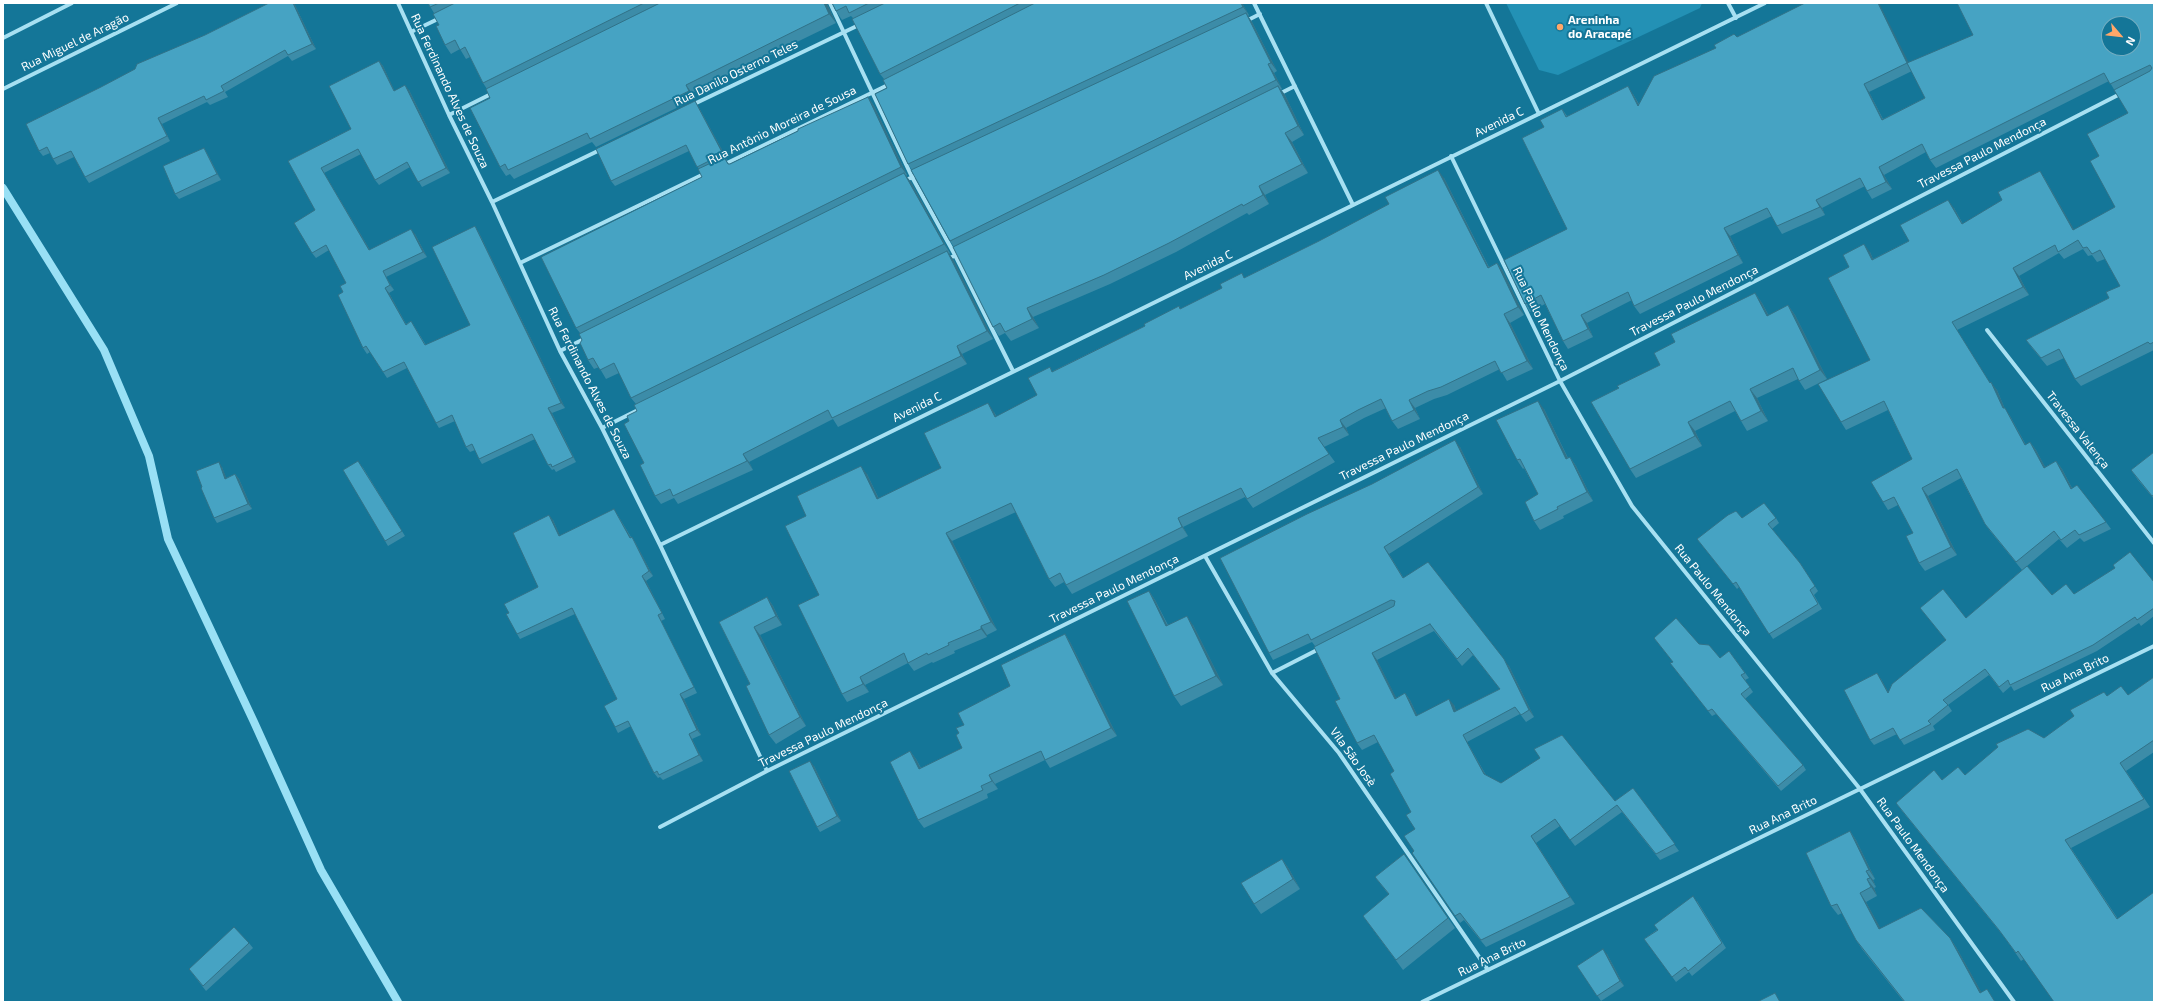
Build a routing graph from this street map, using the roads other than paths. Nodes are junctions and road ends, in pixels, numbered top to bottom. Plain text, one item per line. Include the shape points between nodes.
1 (72, 3) edge
2 (177, 3) edge
3 (398, 3) edge
4 (830, 3) edge
5 (1254, 3) edge
6 (1486, 3) edge
7 (1728, 3) edge
8 (1765, 3) edge
9 (1260, 14) junction
10 (444, 16) edge
11 (1736, 18) junction
12 (866, 21) edge
13 (1239, 24) edge
14 (411, 32) junction
15 (844, 32) junction
16 (3, 38) edge
17 (895, 82) edge
18 (1295, 86) junction
19 (3, 89) edge
20 (499, 90) edge
21 (2126, 91) edge
22 (874, 92) junction
23 (1274, 96) edge
24 (686, 108) edge
25 (1539, 114) junction
26 (449, 115) junction
27 (607, 146) edge
28 (1451, 156) junction
29 (718, 167) edge
30 (711, 170) edge
31 (926, 171) edge
32 (912, 177) junction
33 (898, 184) edge
34 (492, 202) junction
35 (1353, 205) junction
36 (969, 248) edge
37 (955, 255) junction
38 (520, 262) junction
39 (941, 262) edge
40 (1987, 330) dead end
41 (588, 337) edge
42 (560, 351) junction
43 (1014, 370) junction
44 (1560, 381) junction
45 (644, 407) edge
46 (602, 428) junction
47 (2154, 543) edge
48 (660, 545) junction
49 (1205, 556) junction
50 (1327, 645) edge
51 (2154, 646) edge
52 (1272, 673) junction
53 (767, 772) junction
54 (1860, 789) junction
55 (660, 827) dead end
56 (1488, 970) junction
57 (1422, 1002) edge
58 (2014, 1002) edge

1 - 16 street
2 - 19 street, Rua Miguel de Aragão
3 - 14 street, Rua Ferdinando Alves de Souza
4 - 15 street
5 - 9 street
6 - 25 street
7 - 11 street
8 - 11 street, Avenida C
9 - 13 street
9 - 18 street
10 - 14 street
11 - 25 street, Avenida C
12 - 15 street, Rua Danilo Osterno Teles
14 - 26 street, Rua Ferdinando Alves de Souza
15 - 22 street
15 - 24 street, Rua Danilo Osterno Teles
17 - 22 street, Rua Antônio Moreira de Sousa
18 - 23 street
18 - 35 street
20 - 26 street
21 - 44 street, Travessa Paulo Mendonça
22 - 29 street, Rua Antônio Moreira de Sousa
22 - 32 street
25 - 28 street, Avenida C
26 - 34 street, Rua Ferdinando Alves de Souza
27 - 34 street
28 - 35 street, Avenida C
28 - 44 street, Rua Paulo Mendonça
30 - 38 street, Rua Antônio Moreira de Sousa
31 - 32 street
32 - 33 street
32 - 37 street
34 - 38 street, Rua Ferdinando Alves de Souza
35 - 43 street, Avenida C
36 - 37 street
37 - 39 street
37 - 43 street
38 - 42 street, Rua Ferdinando Alves de Souza
40 - 47 street, Travessa Valença
41 - 42 street
42 - 46 street, Rua Ferdinando Alves de Souza
43 - 48 street, Avenida C
44 - 49 street, Travessa Paulo Mendonça
44 - 54 street, Rua Paulo Mendonça via 1632,506
45 - 46 street
46 - 48 street, Rua Ferdinando Alves de Souza
48 - 53 street, Rua Ferdinando Alves de Souza
49 - 52 street, Vila São Josè
49 - 53 street, Travessa Paulo Mendonça
50 - 52 street
51 - 54 street, Rua Ana Brito
52 - 56 street, Vila São Josè via 1339,753
53 - 55 street, Travessa Paulo Mendonça
54 - 56 street, Rua Ana Brito
54 - 58 street, Rua Paulo Mendonça
56 - 57 street, Rua Ana Brito

